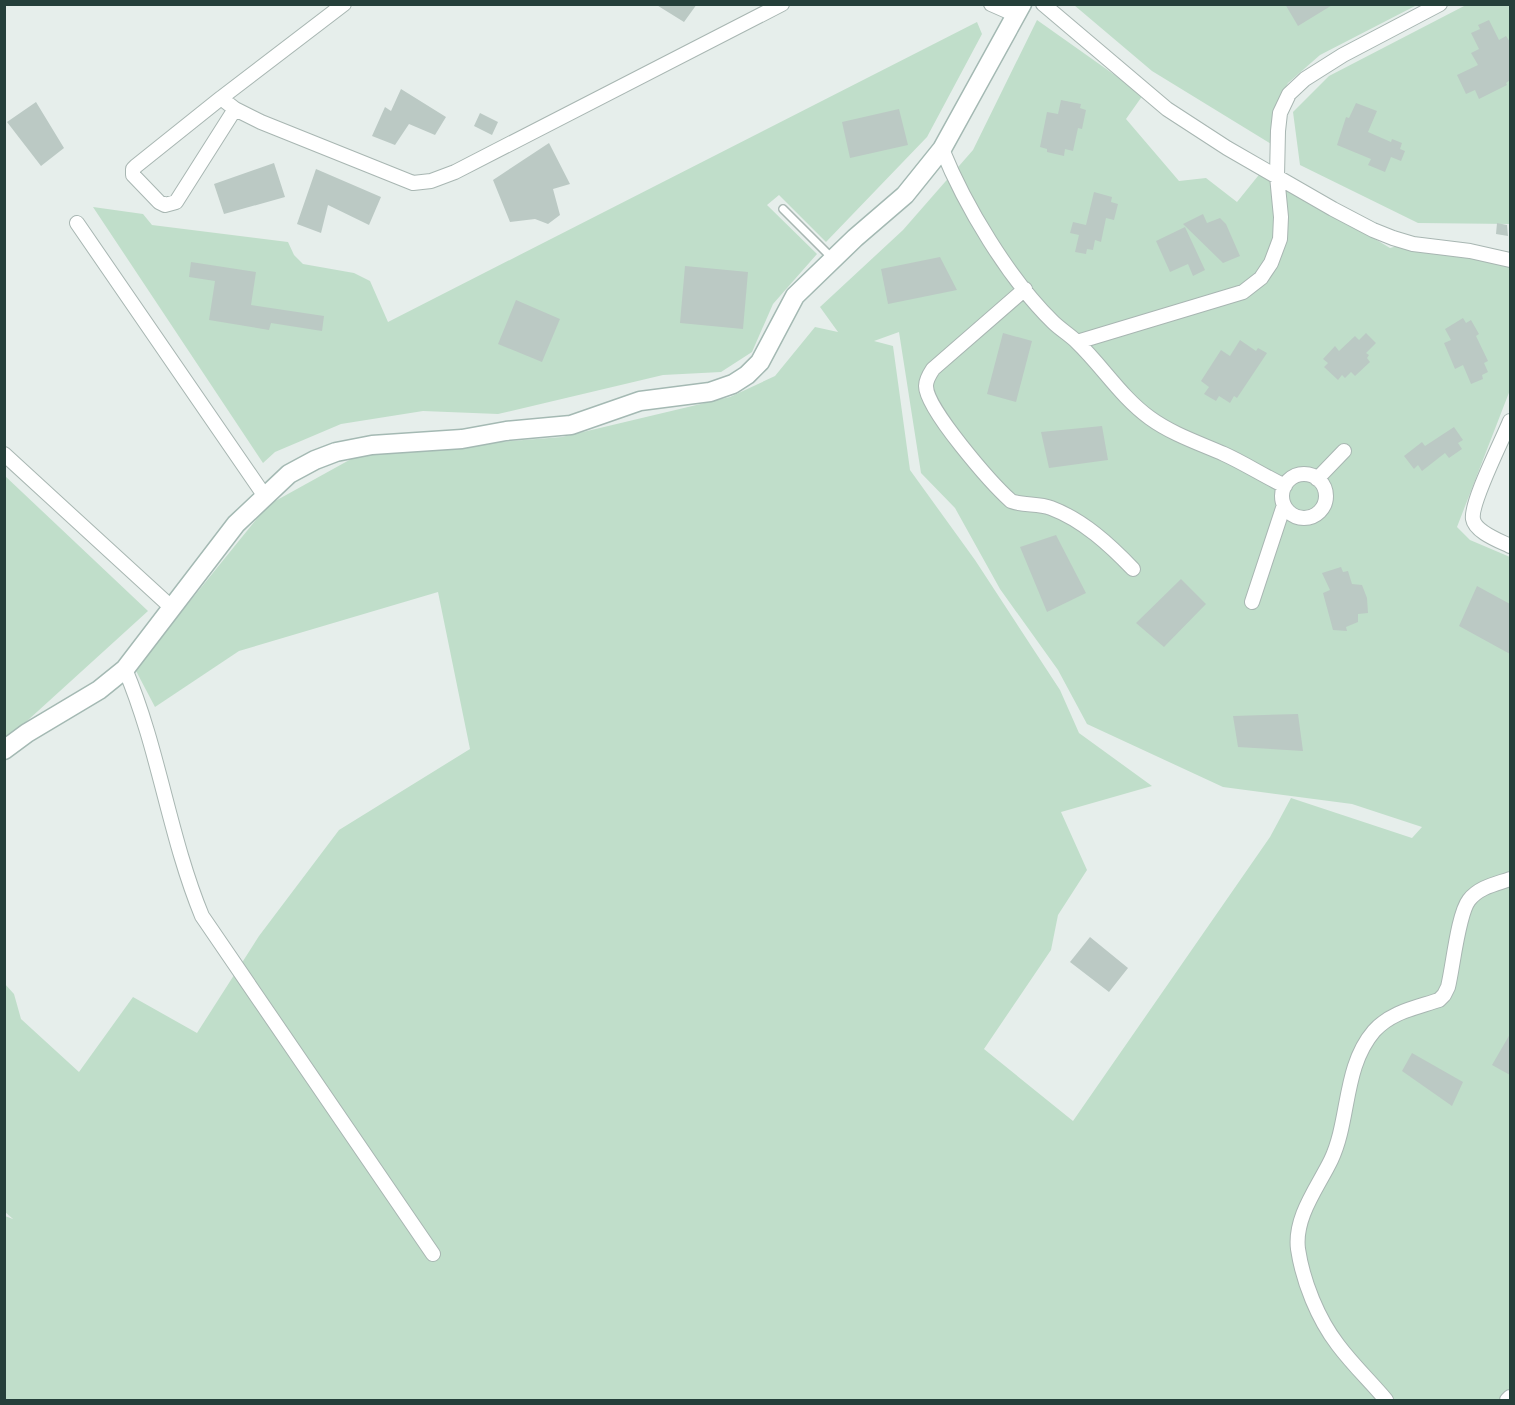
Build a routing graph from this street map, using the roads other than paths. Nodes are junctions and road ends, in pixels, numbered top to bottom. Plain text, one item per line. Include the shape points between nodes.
1 (344, 4) edge
2 (782, 4) edge
3 (991, 4) edge
4 (1043, 4) edge
5 (1440, 4) edge
6 (1019, 10) edge
7 (221, 98) junction
8 (235, 109) junction
9 (942, 149) junction
10 (1277, 176) junction
11 (783, 209) dead end
12 (77, 223) dead end
13 (833, 259) junction
14 (1510, 260) edge
15 (1024, 289) junction
16 (1077, 342) junction
17 (1510, 421) edge
18 (1344, 452) dead end
19 (4, 454) edge
20 (1317, 478) junction
21 (1285, 486) junction
22 (264, 495) junction
23 (1284, 505) junction
24 (1510, 546) edge
25 (1133, 569) dead end
26 (1252, 602) dead end
27 (171, 607) junction
28 (124, 669) junction
29 (4, 750) edge
30 (1510, 879) edge
31 (433, 1254) dead end
32 (1510, 1397) edge
33 (1386, 1401) edge
34 (1507, 1401) edge

1 - 7 street
2 - 8 street via 431,182 413,183
3 - 6 street
4 - 10 street via 1167,109
5 - 10 street via 1343,55 1305,78 1289,94 1280,113
6 - 9 street
7 - 8 street
7 - 8 street via 134,169 133,175 159,202 171,204 180,197
9 - 13 street via 905,195
9 - 15 street via 978,221
10 - 14 street via 1393,238
10 - 16 street via 1280,239 1262,278 1243,292
11 - 13 lane
12 - 22 street
13 - 22 street via 795,296 760,362 733,384 710,392 640,401 572,424 336,452 289,474
15 - 16 street
15 - 25 street via 933,369 927,378 929,399 946,426 1011,501 1050,508 1075,519
16 - 21 street via 1122,395 1150,418
17 - 24 street via 1475,504 1473,520 1482,530
18 - 20 street
19 - 27 street
20 - 21 street via 1299,475
20 - 23 street via 1326,496 1318,514 1299,518
21 - 23 street
22 - 27 street via 236,524
23 - 26 street
27 - 28 street
28 - 29 street via 99,690
28 - 31 street via 148,730 189,884 202,916
30 - 33 street via 1491,884 1469,900 1444,995 1395,1014 1372,1033 1347,1096 1332,1159 1301,1224 1298,1250 1319,1313 1338,1345
32 - 34 street

